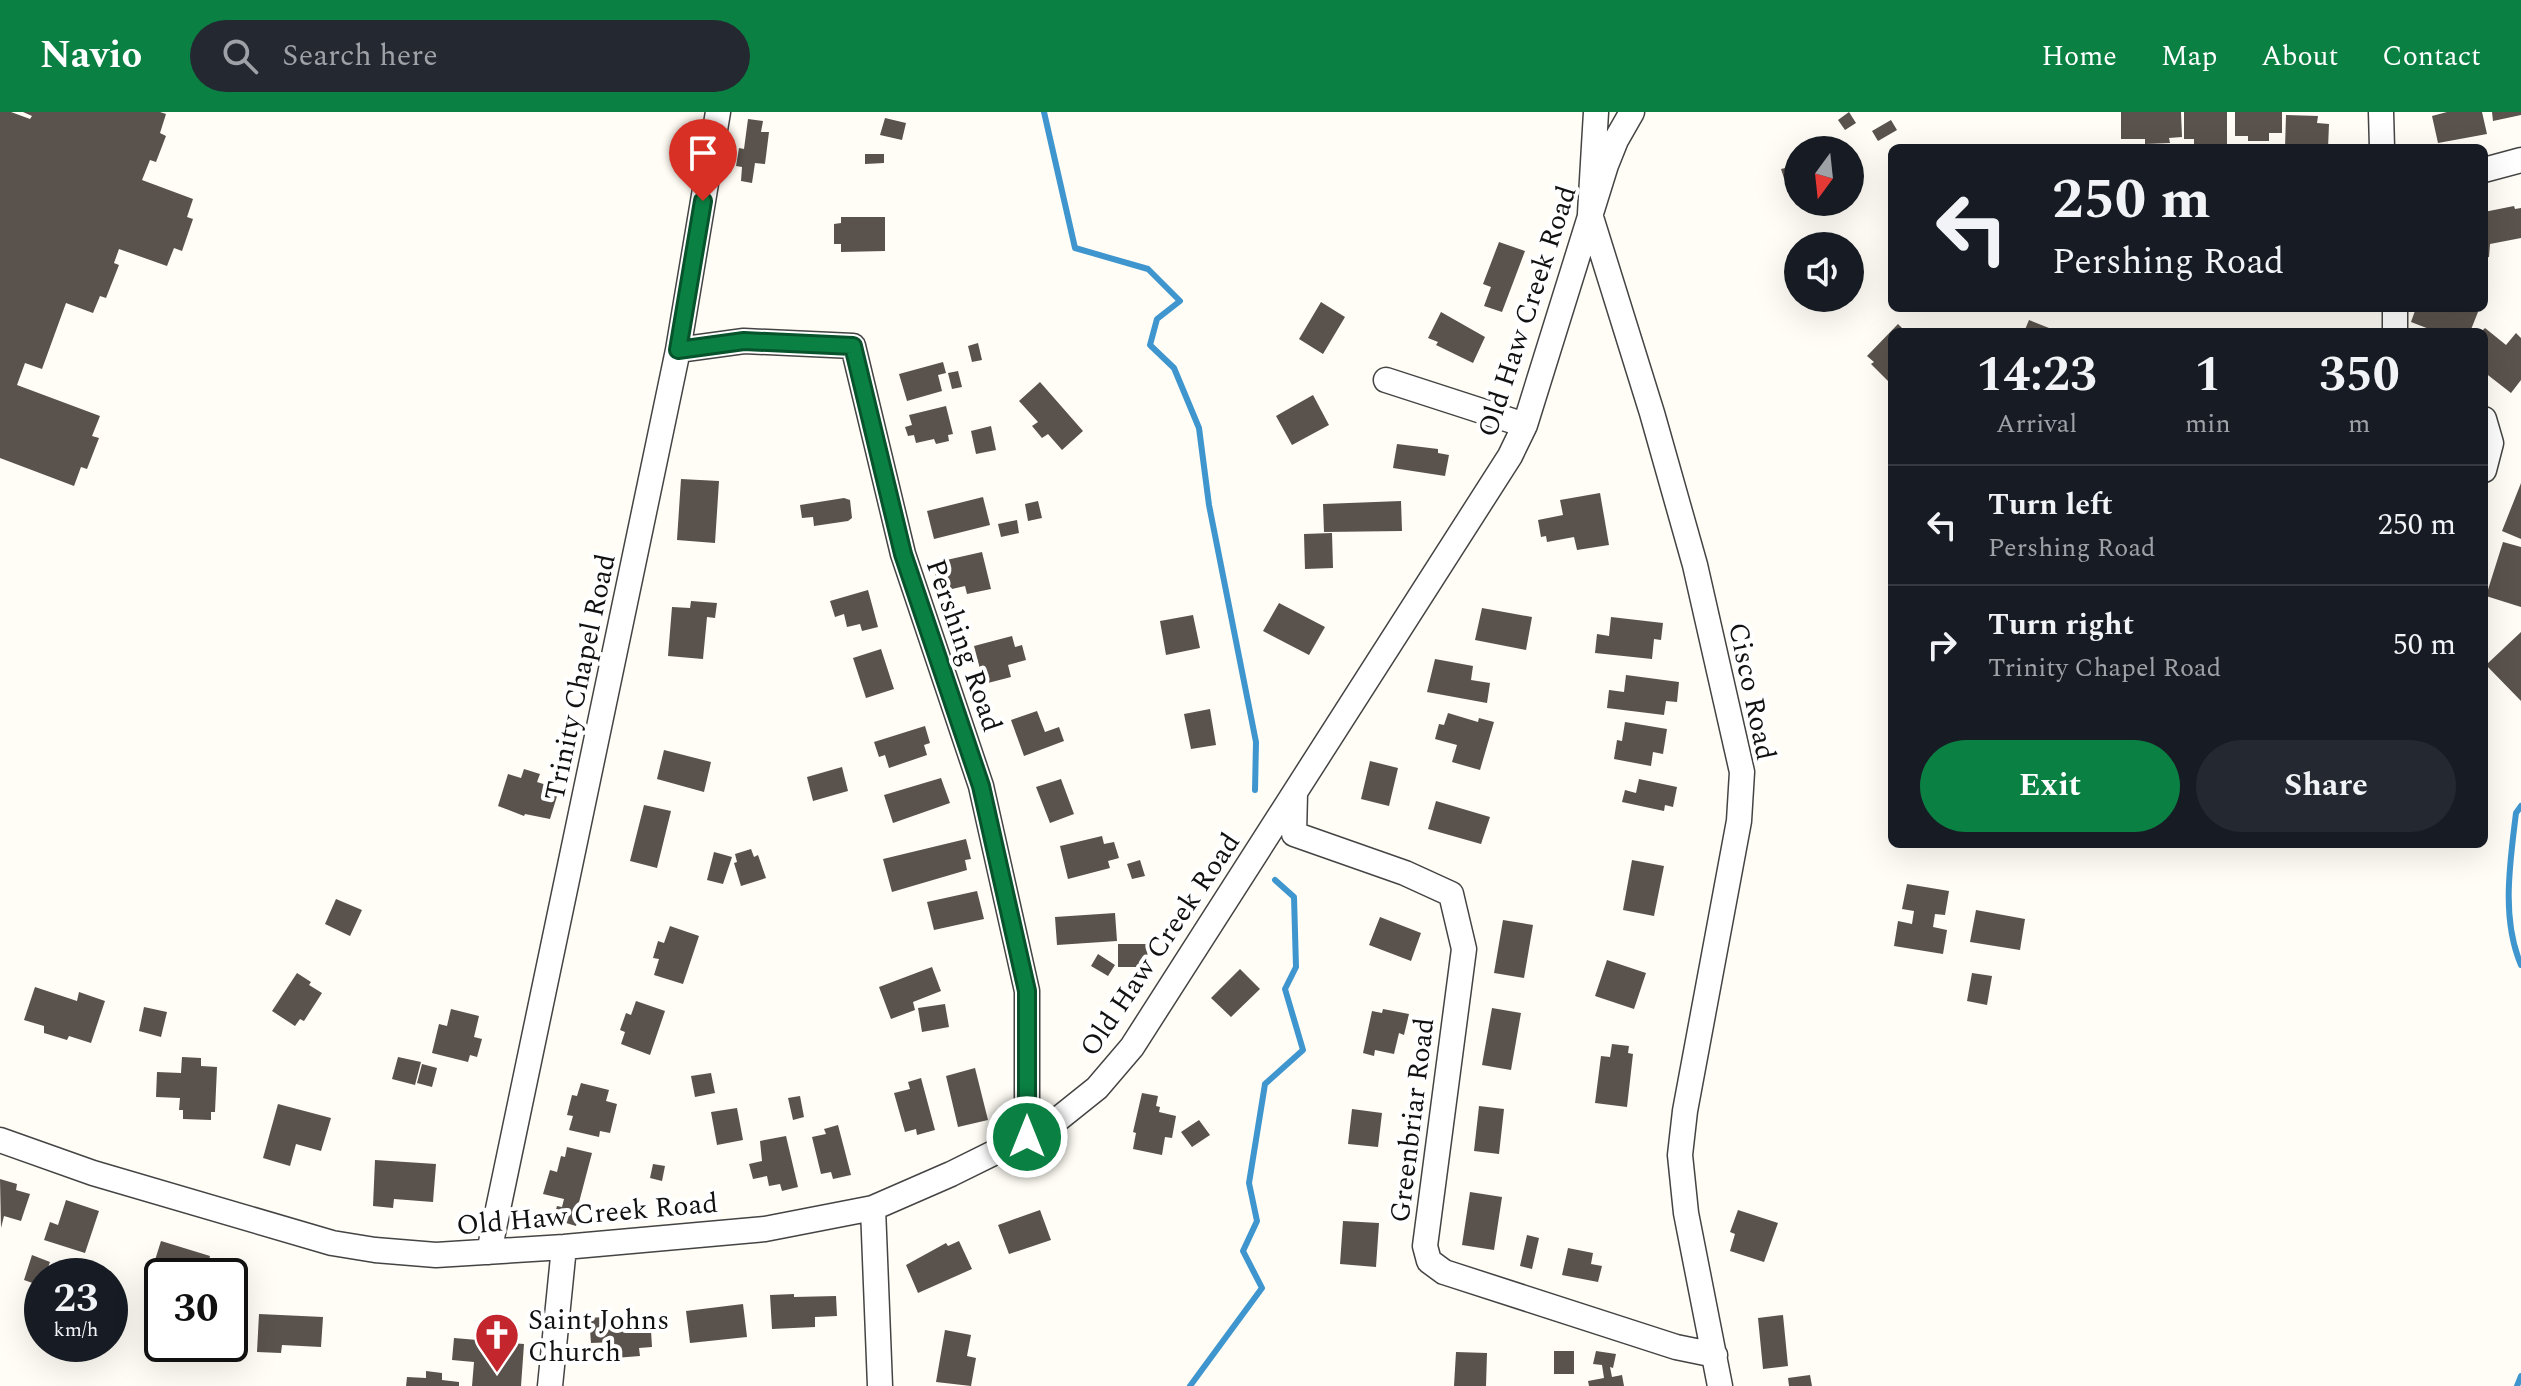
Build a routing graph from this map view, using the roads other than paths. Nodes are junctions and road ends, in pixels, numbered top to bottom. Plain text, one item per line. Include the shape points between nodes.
1 (718, 112) edge
2 (1596, 112) edge
3 (1632, 112) edge
4 (2381, 112) edge
5 (2382, 144) edge
6 (2521, 160) edge
7 (2488, 169) edge
8 (1590, 214) junction
9 (678, 350) junction
10 (1386, 380) dead end
11 (1525, 425) junction
12 (2488, 433) edge
13 (2488, 455) edge
14 (1295, 793) junction
15 (1027, 1137) junction
16 (0, 1140) edge
17 (873, 1208) junction
18 (564, 1247) junction
19 (489, 1252) junction
20 (1715, 1355) junction
21 (550, 1386) edge
22 (880, 1386) edge
23 (1720, 1386) edge

1 - 9 street, Trinity Chapel Road
2 - 8 street, Cisco Road
3 - 8 street, Old Haw Creek Road via 1616,140
4 - 5 street
6 - 7 street
8 - 11 street, Old Haw Creek Road
8 - 20 street, Cisco Road via 1695,565 1742,772 1740,810 1680,1155 1686,1213
9 - 15 street, Pershing Road via 744,341 853,346 903,554 981,786 1024,977
9 - 19 street, Trinity Chapel Road
10 - 11 street
11 - 14 street, Old Haw Creek Road
12 - 13 street
14 - 15 street, Old Haw Creek Road via 1132,1047 1079,1104
14 - 20 street, Greenbriar Road via 1294,834 1451,894 1464,949 1425,1246 1429,1261 1444,1272
15 - 17 street, Old Haw Creek Road
16 - 19 street, Old Haw Creek Road via 332,1243 409,1254
17 - 18 street, Old Haw Creek Road via 765,1229
17 - 22 street
18 - 19 street, Old Haw Creek Road
18 - 21 street
20 - 23 street, Cisco Road

